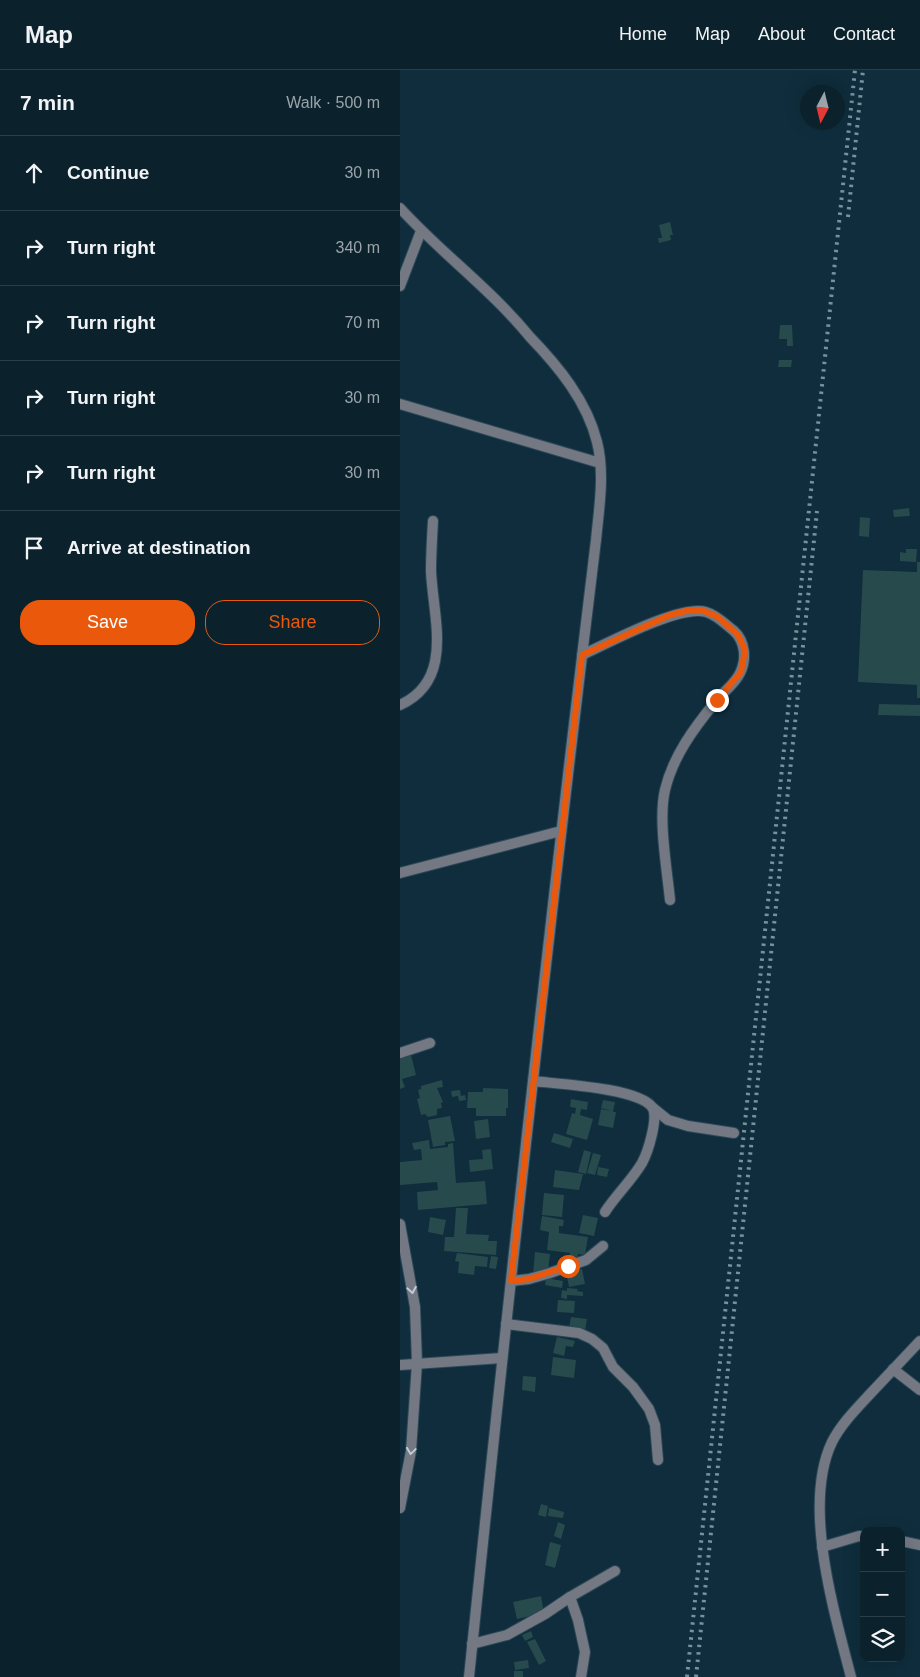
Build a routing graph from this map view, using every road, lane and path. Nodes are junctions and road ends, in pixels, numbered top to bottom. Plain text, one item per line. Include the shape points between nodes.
1 (400, 208) edge
2 (421, 231) junction
3 (400, 286) edge
4 (400, 404) edge
5 (600, 462) junction
6 (433, 522) dead end
7 (582, 655) junction
8 (400, 705) edge
9 (561, 831) junction
10 (400, 873) edge
11 (670, 900) dead end
12 (430, 1043) dead end
13 (400, 1052) edge
14 (533, 1082) junction
15 (653, 1108) junction
16 (734, 1133) dead end
17 (605, 1212) dead end
18 (400, 1224) edge
19 (603, 1246) dead end
20 (511, 1281) junction
21 (506, 1324) junction
22 (920, 1341) edge
23 (502, 1358) junction
24 (417, 1363) junction
25 (400, 1365) edge
26 (893, 1370) junction
27 (920, 1390) edge
28 (658, 1460) dead end
29 (400, 1508) edge
30 (860, 1536) edge
31 (905, 1542) edge
32 (920, 1545) edge
33 (822, 1548) junction
34 (615, 1571) dead end
35 (570, 1597) junction
36 (472, 1644) junction
37 (469, 1677) edge
38 (581, 1677) edge
39 (852, 1677) edge

1 - 2 street
2 - 3 street
2 - 5 street via 498,302 555,363 578,396 590,422
4 - 5 street
5 - 7 street via 600,501
6 - 8 street via 431,572 438,634 434,664 427,685 414,698
7 - 9 street
7 - 11 street via 670,615 690,610 718,617 738,635 745,650 741,672 689,735 664,791 663,826
9 - 10 street
9 - 14 street
12 - 13 street
14 - 15 street via 618,1092 643,1099
14 - 20 street
15 - 16 street via 668,1120
15 - 17 street via 652,1130 642,1163
18 -> 24 street via 415,1307
19 - 20 street via 586,1260 529,1279
20 - 21 street
21 - 23 street
21 - 28 street via 579,1333 592,1338 649,1409 655,1424
22 - 26 street
23 - 24 street
23 - 36 street
24 - 25 street
24 -> 29 street via 411,1451
26 - 27 street
26 - 33 street via 852,1413 833,1440 825,1462 819,1498
30 - 33 street
31 - 32 street
33 - 39 street via 836,1620
34 - 35 street
35 - 36 street via 546,1614 507,1634
35 - 38 street via 585,1652
36 - 37 street

